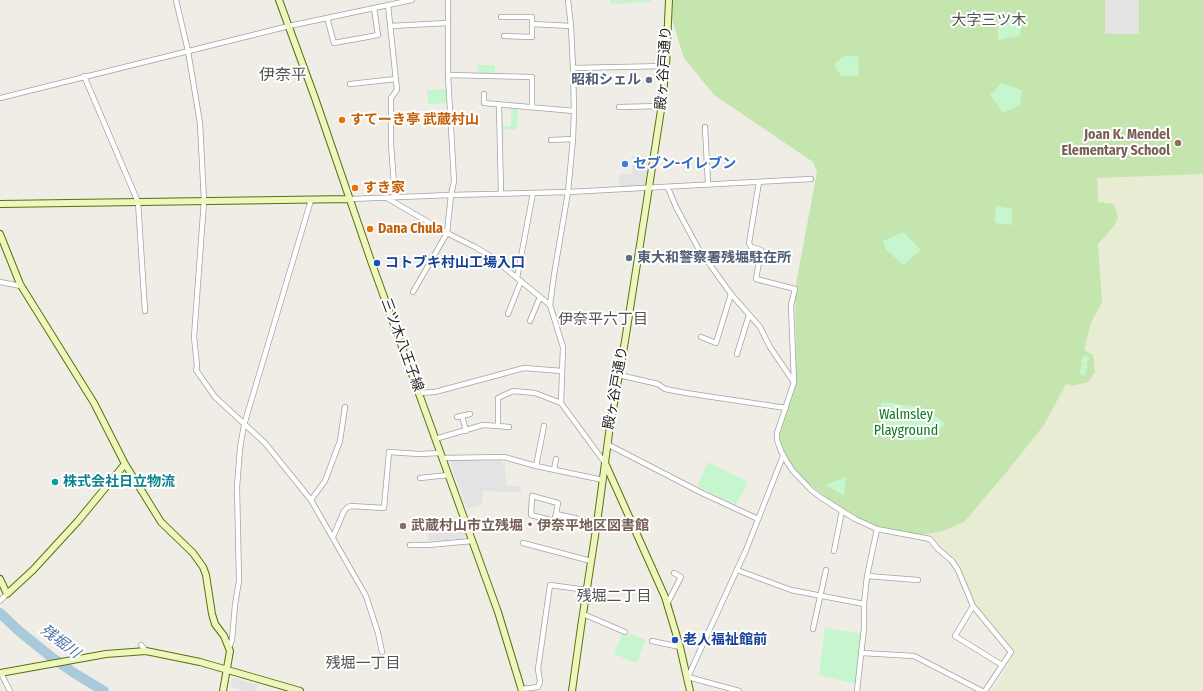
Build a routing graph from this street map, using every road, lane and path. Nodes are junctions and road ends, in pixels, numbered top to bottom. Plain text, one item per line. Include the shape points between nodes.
1 (176, 0) edge
2 (279, 0) edge
3 (412, 0) edge
4 (448, 0) edge
5 (568, 0) edge
6 (669, 0) edge
7 (385, 3) edge
8 (374, 8) junction
9 (501, 17) dead end
10 (327, 18) junction
11 (448, 23) junction
12 (532, 24) junction
13 (289, 26) junction
14 (390, 26) junction
15 (571, 26) junction
16 (504, 36) dead end
17 (188, 51) junction
18 (666, 66) junction
19 (573, 68) junction
20 (448, 75) junction
21 (84, 76) junction
22 (396, 79) junction
23 (350, 84) dead end
24 (484, 94) dead end
25 (0, 98) edge
26 (499, 104) junction
27 (662, 106) junction
28 (619, 107) dead end
29 (532, 108) junction
30 (574, 111) junction
31 (705, 128) dead end
32 (572, 139) junction
33 (551, 140) dead end
34 (811, 179) dead end
35 (759, 182) junction
36 (708, 184) junction
37 (668, 188) junction
38 (649, 189) junction
39 (568, 192) junction
40 (501, 193) junction
41 (533, 193) junction
42 (450, 194) junction
43 (386, 197) junction
44 (395, 197) junction
45 (350, 199) junction
46 (311, 200) junction
47 (204, 201) junction
48 (138, 202) junction
49 (0, 204) edge
50 (447, 233) junction
51 (0, 234) edge
52 (519, 280) junction
53 (0, 282) edge
54 (21, 286) junction
55 (414, 292) dead end
56 (732, 294) junction
57 (540, 297) junction
58 (550, 305) junction
59 (145, 311) dead end
60 (508, 314) dead end
61 (749, 315) junction
62 (530, 321) dead end
63 (701, 338) dead end
64 (737, 354) dead end
65 (562, 371) junction
66 (619, 375) junction
67 (794, 382) junction
68 (419, 394) junction
69 (561, 403) junction
70 (345, 407) dead end
71 (786, 408) junction
72 (470, 414) dead end
73 (462, 416) junction
74 (457, 417) dead end
75 (244, 425) junction
76 (498, 426) junction
77 (544, 426) dead end
78 (509, 427) dead end
79 (466, 431) junction
80 (435, 439) junction
81 (607, 444) junction
82 (441, 456) junction
83 (783, 456) junction
84 (556, 459) dead end
85 (605, 463) junction
86 (125, 464) junction
87 (536, 466) junction
88 (554, 470) junction
89 (448, 475) junction
90 (420, 478) dead end
91 (603, 480) junction
92 (311, 500) junction
93 (842, 511) junction
94 (556, 514) junction
95 (758, 519) junction
96 (597, 523) junction
97 (878, 529) junction
98 (333, 537) junction
99 (472, 541) junction
100 (523, 543) dead end
101 (410, 545) dead end
102 (834, 551) dead end
103 (591, 562) junction
104 (737, 570) junction
105 (826, 570) dead end
106 (674, 574) dead end
107 (867, 576) junction
108 (0, 579) edge
109 (918, 580) dead end
110 (587, 590) junction
111 (7, 594) junction
112 (821, 596) junction
113 (0, 600) edge
114 (667, 604) junction
115 (864, 604) junction
116 (973, 606) junction
117 (583, 614) junction
118 (813, 629) dead end
119 (625, 632) dead end
120 (652, 641) dead end
121 (141, 645) dead end
122 (229, 647) junction
123 (680, 647) junction
124 (146, 651) junction
125 (382, 652) dead end
126 (862, 653) junction
127 (1002, 665) junction
128 (228, 670) junction
129 (0, 673) edge
130 (688, 678) junction
131 (522, 690) edge
132 (10, 691) edge
133 (223, 691) edge
134 (300, 691) edge
135 (572, 691) edge
136 (690, 691) edge
137 (739, 691) edge
138 (857, 691) edge
139 (983, 691) edge

1 - 17 street
2 - 13 street, 三ツ木八王子線
3 - 7 street
4 - 11 street
5 - 15 street
6 - 18 street, 殿ヶ谷戸通り
7 - 8 street
7 - 14 street
8 - 10 street
8 - 10 street via 378,35 334,43
9 - 12 street via 532,17
10 - 13 street
11 - 14 street
11 - 20 street
12 - 15 street
12 - 16 street via 532,37
13 - 17 street
13 - 45 street, 三ツ木八王子線
14 - 22 street
15 - 19 street
17 - 21 street
17 - 47 street via 200,123
18 - 19 street
18 - 27 street, 殿ヶ谷戸通り
19 - 30 street
20 - 29 street via 532,77
20 - 42 street via 454,182
21 - 25 street
21 - 48 street
22 - 23 street
22 - 44 street via 397,90 391,98
24 - 26 street via 484,103
26 - 29 street
26 - 40 street
27 - 28 street
27 - 38 street, 殿ヶ谷戸通り
29 - 30 street
30 - 32 street
31 - 36 street
32 - 33 street
32 - 39 street
34 - 35 street
35 - 36 street
35 - 67 street via 749,243 751,247 761,250 756,279 795,289 791,305
36 - 37 street
37 - 38 street
37 - 56 street via 698,248
38 - 39 street
38 - 66 street, 殿ヶ谷戸通り
39 - 41 street
39 - 58 street
40 - 41 street
40 - 42 street
41 - 52 street
42 - 44 street
42 - 50 street
43 - 44 street
43 - 45 street
43 - 50 street
45 - 46 street
45 - 68 street, 三ツ木八王子線
46 - 47 street
46 - 75 street
47 - 48 street
47 - 75 street via 194,338 196,370 216,397
48 - 49 street
48 - 59 street
50 - 52 street via 490,256
50 - 55 street
51 - 54 street
52 - 57 street
52 - 60 street
53 - 54 street
54 - 86 street via 94,403
56 - 61 street
56 - 63 street via 716,343
57 - 58 street
57 - 62 street
58 - 65 street via 563,347
61 - 64 street
61 - 67 street via 760,327 770,347
65 - 68 street via 524,368
65 - 69 street
66 - 71 street via 658,384 665,389
66 - 81 street, 殿ヶ谷戸通り
67 - 71 street
68 - 80 street, 三ツ木八王子線
69 - 76 street via 535,393 513,391 498,398
69 - 85 street
70 - 92 street via 340,441 325,481
71 - 83 street via 777,436
72 - 73 street
73 - 74 street
73 - 79 street
75 - 92 street via 266,443
75 - 122 street via 237,487 239,581
76 - 78 street
76 - 79 street via 483,425
77 - 87 street
79 - 80 street
80 - 82 street, 三ツ木八王子線
81 - 85 street, 殿ヶ谷戸通り
81 - 95 street
82 - 87 street via 504,457
82 - 89 street, 三ツ木八王子線
82 - 98 street via 389,452 384,508 348,507
83 - 93 street via 811,490
83 - 95 street
84 - 88 street
85 - 91 street
85 - 114 street, 殿ヶ谷戸通り
86 - 111 street via 78,521
86 - 122 street via 161,522 200,562 206,574 215,624
87 - 88 street
88 - 91 street
89 - 90 street
89 - 99 street, 三ツ木八王子線
91 - 96 street
92 - 98 street
93 - 97 street
93 - 102 street
94 - 94 street via 554,521 532,515 532,496 558,503
94 - 96 street
95 - 104 street
96 - 103 street
97 - 107 street
97 - 116 street via 930,539 958,570
98 - 125 street via 366,596
99 - 101 street
99 - 131 street, 三ツ木八王子線 via 498,612
100 - 103 street
103 - 110 street
104 - 112 street via 791,590
104 - 130 street
105 - 112 street
106 - 114 street via 681,577
107 - 109 street
107 - 115 street
108 - 111 street
110 - 117 street
110 - 131 street via 550,585 538,669 540,682 538,687
111 - 113 street
112 - 115 street
112 - 118 street
114 - 123 street, 殿ヶ谷戸通り
115 - 126 street
116 - 127 street via 1011,652
116 - 127 street via 955,636
117 - 119 street
117 - 135 street
120 - 123 street
121 - 124 street
122 - 128 street
123 - 130 street, 殿ヶ谷戸通り
124 - 128 street
124 - 129 street via 106,654
126 - 138 street
126 - 139 street via 914,656
127 - 139 street
128 - 133 street
128 - 134 street
129 - 132 street
130 - 136 street, 殿ヶ谷戸通り
130 - 137 street

